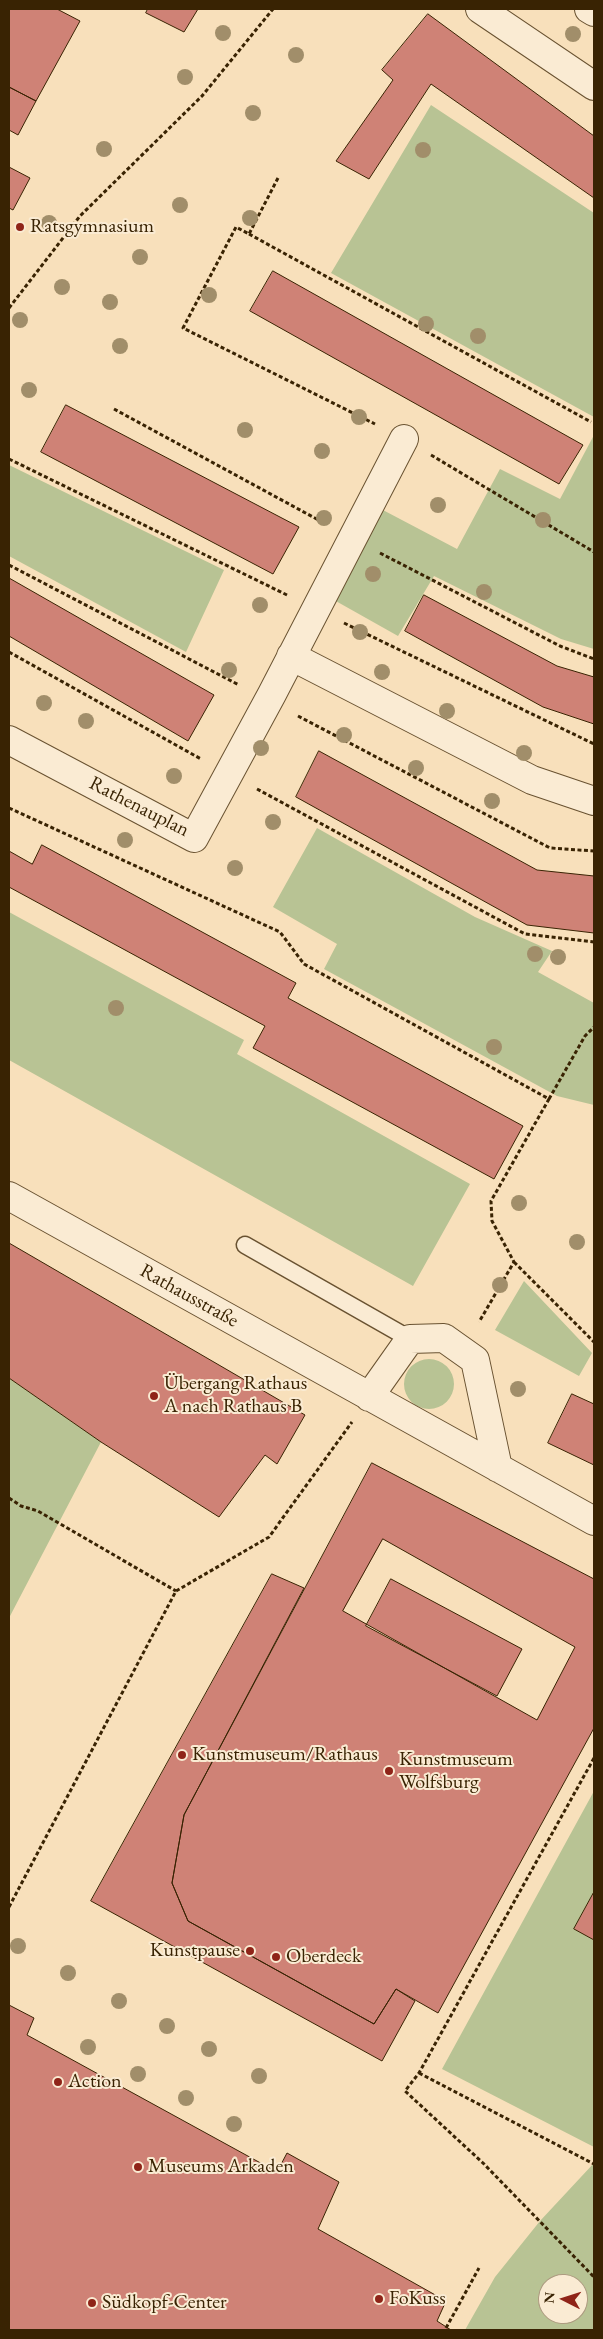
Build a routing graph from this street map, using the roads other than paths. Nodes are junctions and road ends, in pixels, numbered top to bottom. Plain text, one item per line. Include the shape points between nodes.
1 (480, 9) edge
2 (589, 9) edge
3 (594, 12) edge
4 (594, 86) edge
5 (404, 439) road end
6 (291, 656) junction
7 (9, 740) edge
8 (594, 801) edge
9 (9, 1196) edge
10 (245, 1245) dead end
11 (410, 1338) junction
12 (369, 1397) junction
13 (498, 1468) junction
14 (594, 1521) edge

1 - 4 street
2 - 3 street
5 - 6 street, Rathenauplan
6 - 7 street, Rathenauplan via 194,838
6 - 8 street via 532,780
9 - 12 street, Rathausstraße
10 - 11 lane
11 - 12 street
11 - 13 street via 444,1338 475,1360
12 - 13 street, Rathausstraße
13 - 14 street, Rathausstraße

